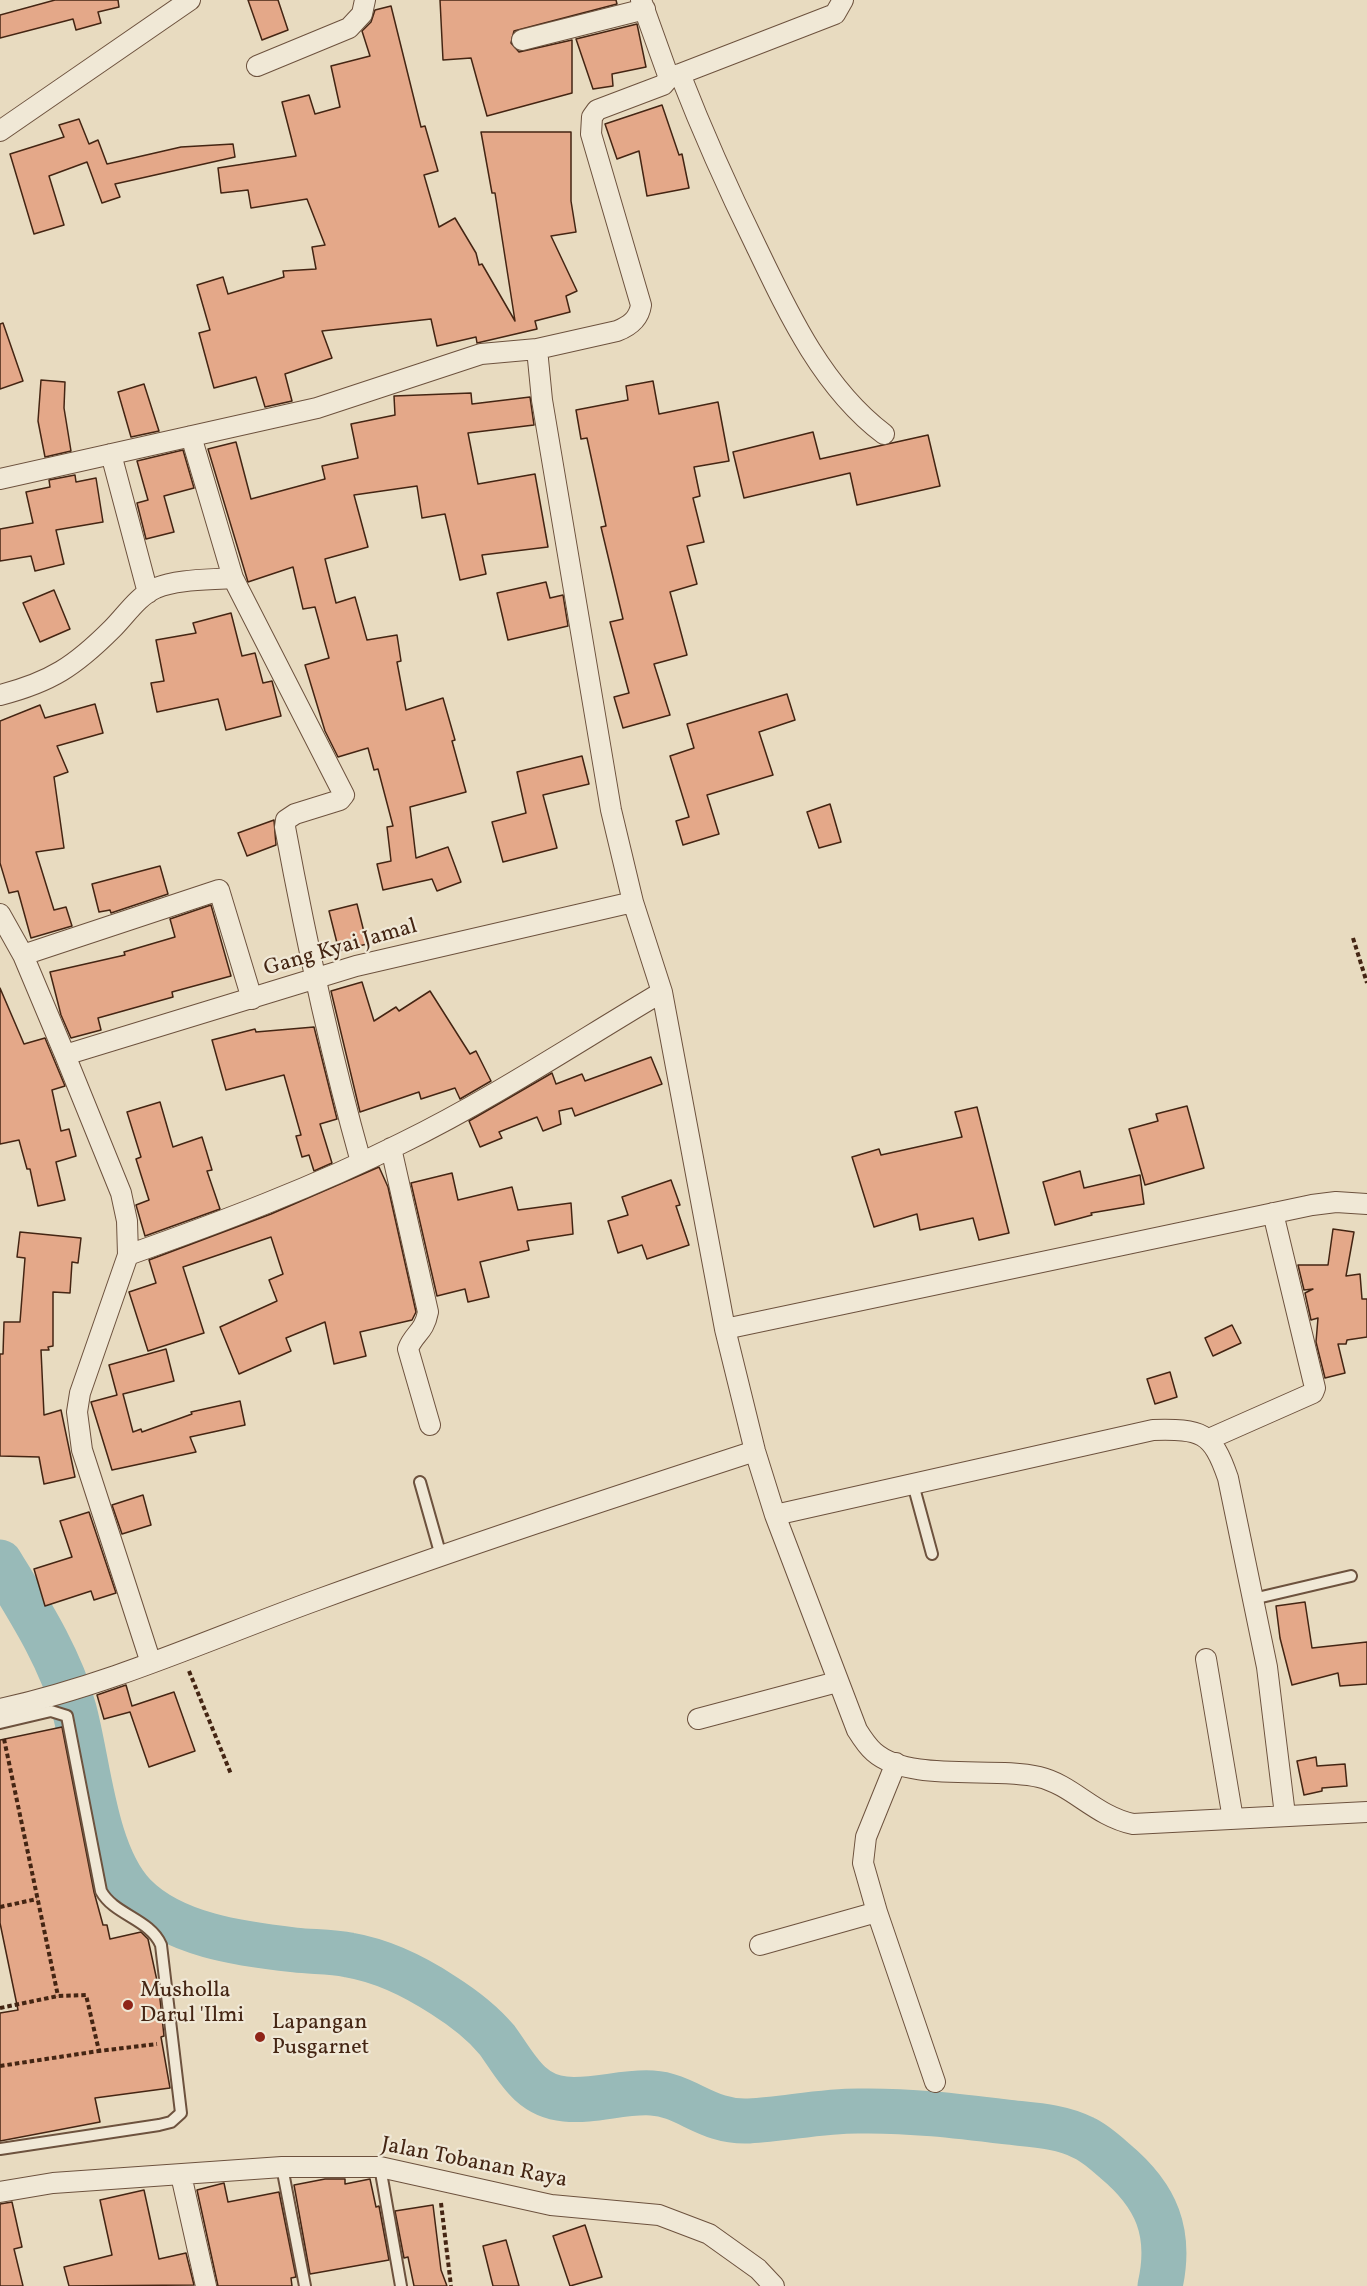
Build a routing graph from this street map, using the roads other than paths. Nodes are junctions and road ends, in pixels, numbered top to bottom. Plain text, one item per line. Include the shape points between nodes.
1 (190, 0) edge
2 (365, 0) edge
3 (843, 0) edge
4 (643, 5) edge
5 (522, 40) dead end
6 (258, 66) dead end
7 (675, 76) junction
8 (0, 131) edge
9 (537, 349) junction
10 (884, 434) dead end
11 (191, 436) junction
12 (111, 454) junction
13 (0, 479) edge
14 (233, 578) junction
15 (148, 593) junction
16 (0, 695) edge
17 (633, 902) junction
18 (0, 914) edge
19 (23, 955) junction
20 (315, 980) junction
21 (662, 992) junction
22 (252, 999) junction
23 (65, 1055) junction
24 (391, 1148) junction
25 (362, 1162) junction
26 (1367, 1204) edge
27 (1273, 1213) junction
28 (128, 1255) junction
29 (725, 1329) junction
30 (430, 1425) dead end
31 (1209, 1439) junction
32 (754, 1451) junction
33 (420, 1482) dead end
34 (913, 1484) junction
35 (775, 1515) junction
36 (932, 1554) dead end
37 (441, 1556) junction
38 (1351, 1576) dead end
39 (1253, 1599) junction
40 (1206, 1659) dead end
41 (151, 1663) junction
42 (837, 1682) junction
43 (0, 1719) edge
44 (698, 1719) dead end
45 (896, 1763) junction
46 (1367, 1812) edge
47 (1285, 1815) junction
48 (1233, 1819) junction
49 (877, 1912) junction
50 (760, 1945) dead end
51 (935, 2082) dead end
52 (0, 2149) edge
53 (282, 2167) junction
54 (380, 2167) junction
55 (181, 2175) junction
56 (0, 2192) edge
57 (206, 2286) edge
58 (305, 2286) edge
59 (401, 2286) edge
60 (774, 2286) edge

1 - 8 street
2 - 6 street via 362,14 349,28
3 - 7 street via 835,14
4 - 5 street
4 - 7 street
7 - 9 street via 663,85 603,106 592,117 591,134 640,305 639,314 617,331
7 - 10 street via 794,325 837,386
9 - 11 street via 481,354 316,408
9 - 17 street via 542,400 611,810
11 - 12 street
11 - 14 street
12 - 13 street
12 - 15 street
14 - 15 street via 168,585
14 - 20 street via 344,795 340,800 286,820
15 - 16 street via 67,668 35,686
17 - 20 street, Gang Kyai Jamal via 356,966
17 - 21 street
18 - 19 street
19 - 22 street via 219,890
19 - 23 street
20 - 22 street, Gang Kyai Jamal
20 - 25 street
21 - 24 street via 454,1116
21 - 29 street
22 - 23 street, Gang Kyai Jamal
23 - 28 street via 121,1194
24 - 25 street
24 - 30 street via 428,1312 425,1327 408,1349
25 - 28 street via 209,1227
26 - 27 street via 1336,1202
27 - 29 street
27 - 31 street via 1315,1388 1313,1394
28 - 41 street via 76,1412 82,1450
29 - 32 street
31 - 34 street via 1188,1431 1153,1430
31 - 39 street via 1220,1452 1228,1478
32 - 35 street
32 - 37 street
33 - 37 lane
34 - 35 street
34 - 36 lane
35 - 42 street
37 - 41 street
38 - 39 lane
39 - 47 street via 1267,1667
40 - 48 street
41 - 43 street
42 - 44 street
42 - 45 street via 865,1743 874,1753
43 - 52 lane via 51,1711 67,1716 101,1891 106,1900 159,1938 181,2113 171,2122
45 - 48 street via 933,1771 1041,1778 1097,1812 1133,1824
45 - 49 street via 863,1854
46 - 47 street
47 - 48 street
49 - 50 street
49 - 51 street
53 - 54 street, Jalan Tobanan Raya
53 - 55 street, Jalan Tobanan Raya
53 - 58 lane
54 - 59 lane
54 - 60 street, Jalan Tobanan Raya via 551,2205 659,2216 686,2224 733,2250
55 - 56 street, Jalan Tobanan Raya via 53,2183
55 - 57 street

